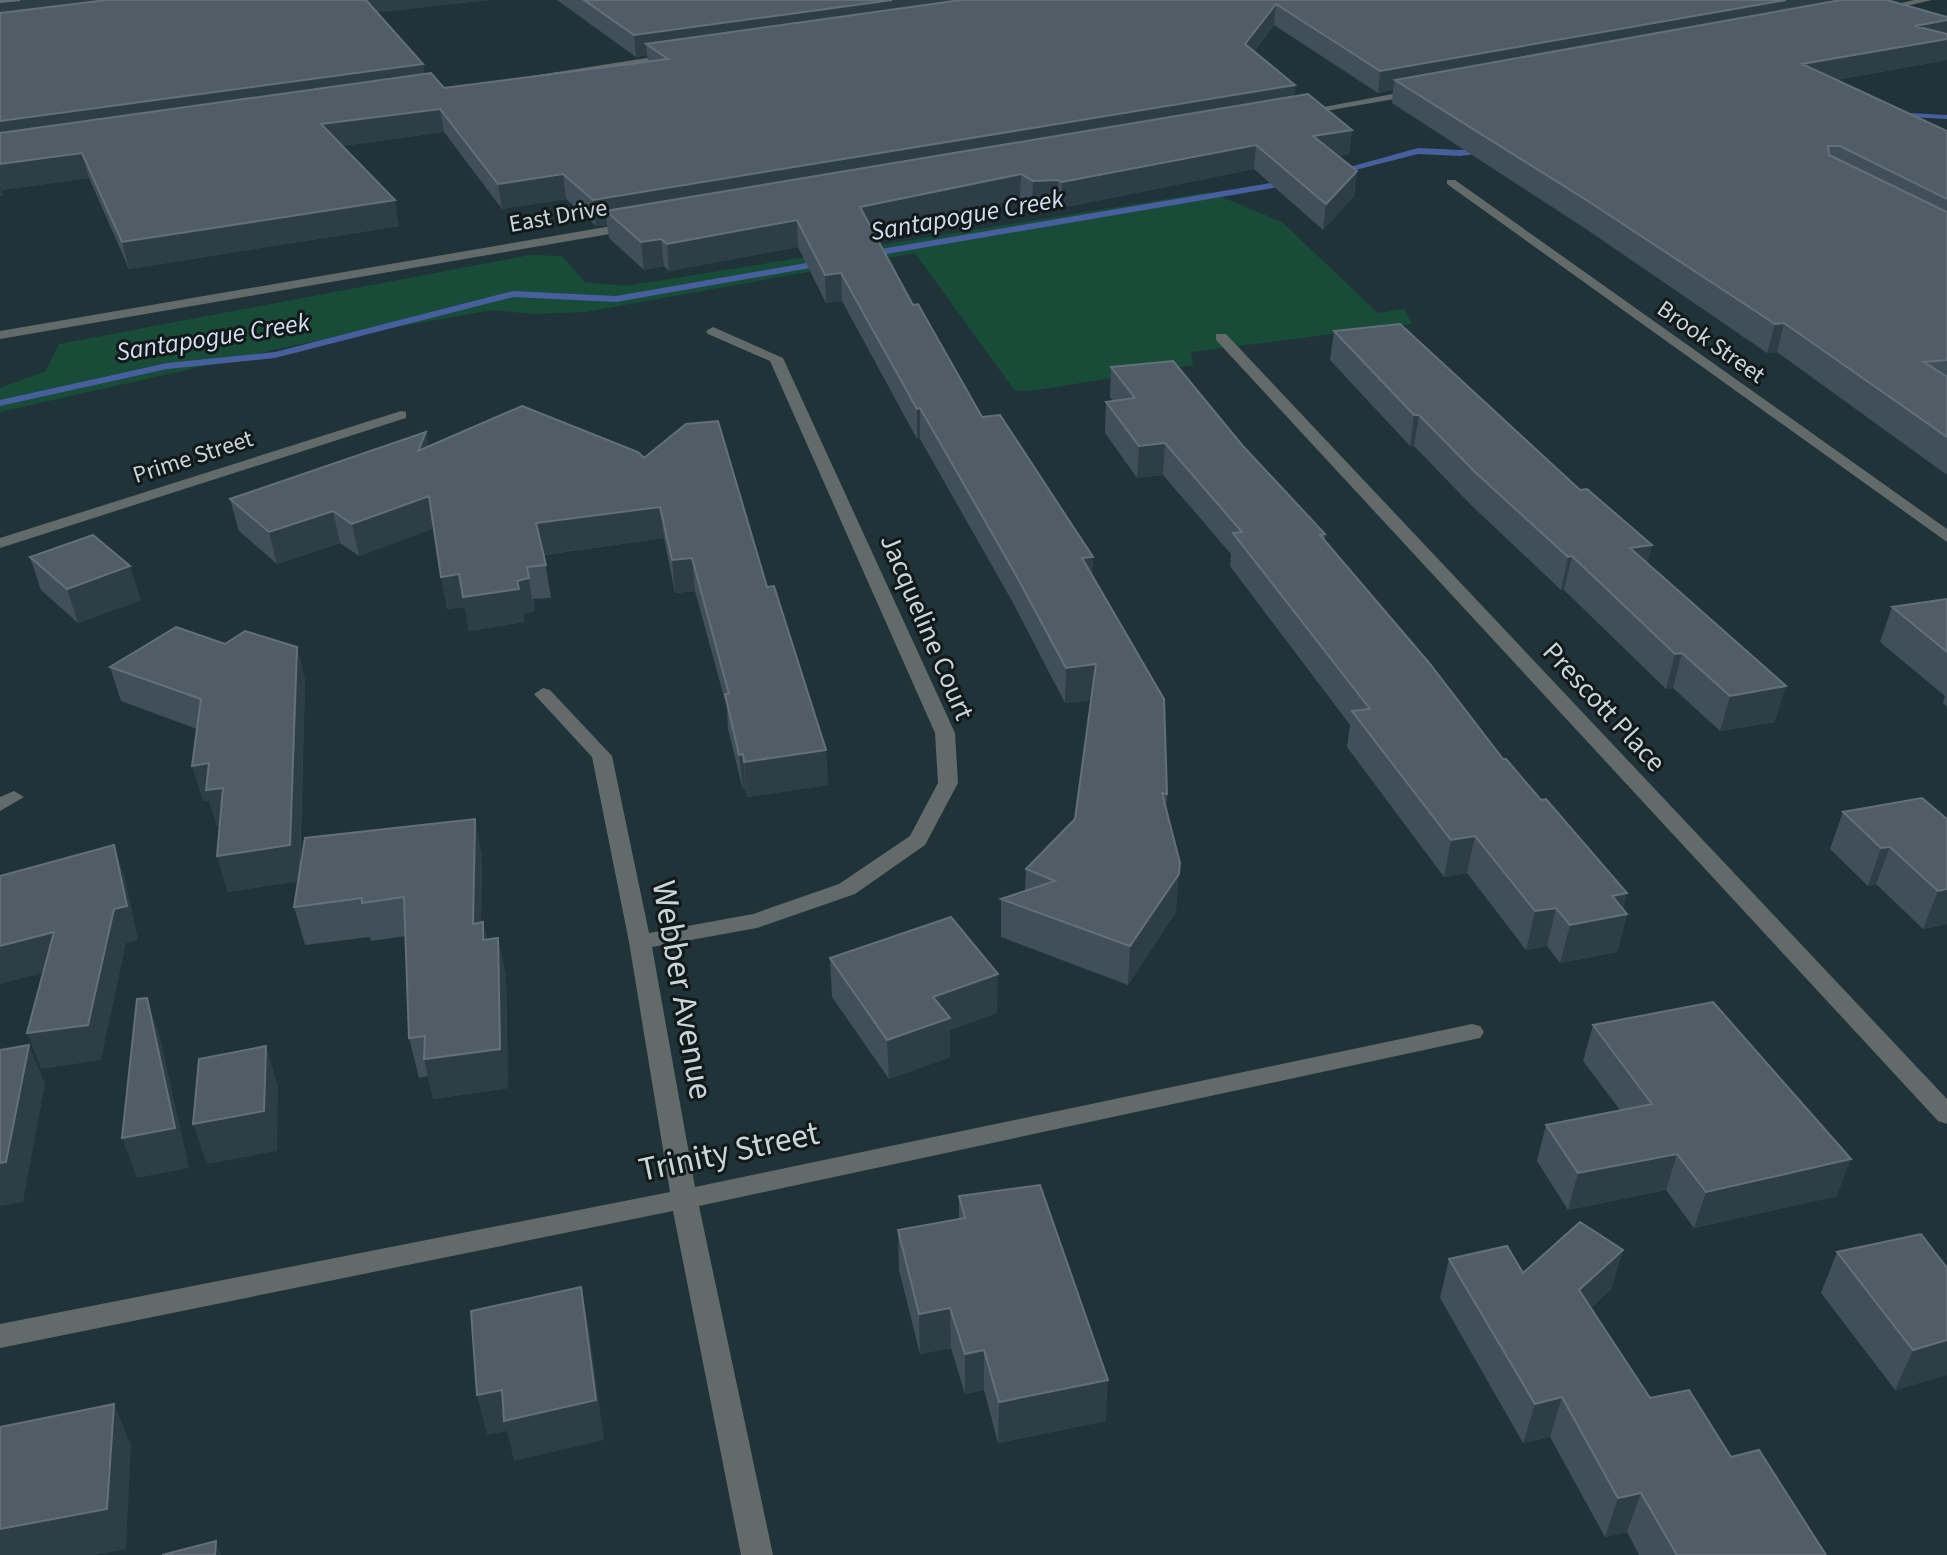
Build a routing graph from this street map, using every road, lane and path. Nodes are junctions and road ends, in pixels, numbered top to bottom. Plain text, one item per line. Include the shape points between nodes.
1 (1928, 0) edge
2 (1871, 11) edge
3 (684, 56) edge
4 (529, 77) edge
5 (1430, 90) edge
6 (1289, 114) edge
7 (1451, 182) dead end
8 (644, 224) edge
9 (713, 331) dead end
10 (0, 335) edge
11 (1221, 337) dead end
12 (401, 415) dead end
13 (1947, 537) edge
14 (0, 543) edge
15 (543, 694) dead end
16 (640, 942) junction
17 (1472, 1032) dead end
18 (1947, 1115) edge
19 (684, 1199) junction
20 (0, 1336) edge
21 (757, 1555) edge

1 - 2 street
3 - 4 street
5 - 6 street
7 - 13 street, Brook Street
8 - 10 street, East Drive
9 - 16 street, Jacqueline Court via 776,358 945,733 948,783 918,840 847,889 757,921
11 - 18 street, Prescott Place
12 - 14 street, Prime Street
15 - 16 street, Webber Avenue via 602,756
16 - 19 street, Webber Avenue
17 - 19 street, Trinity Street
19 - 20 street, Trinity Street
19 - 21 street, Webber Avenue

